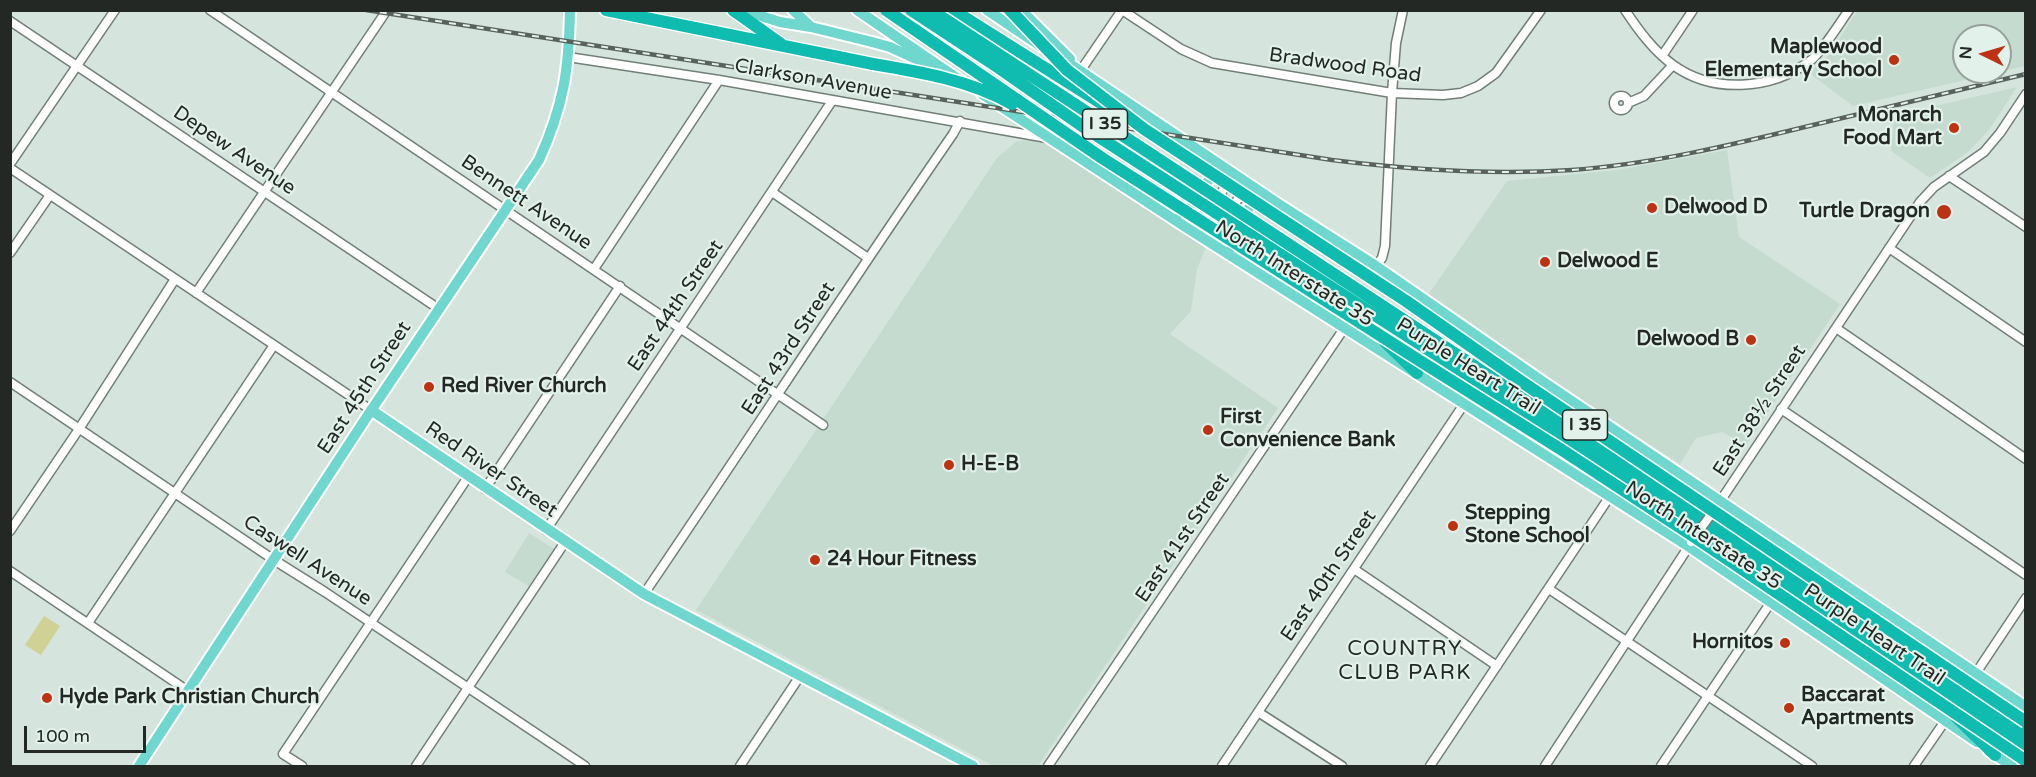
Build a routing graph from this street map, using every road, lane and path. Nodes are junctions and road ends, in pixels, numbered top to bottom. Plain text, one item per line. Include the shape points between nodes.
1 (115, 10) edge
2 (210, 10) edge
3 (387, 10) edge
4 (570, 10) edge
5 (606, 10) edge
6 (733, 10) edge
7 (742, 10) edge
8 (792, 10) edge
9 (857, 10) edge
10 (886, 10) edge
11 (910, 10) edge
12 (931, 10) edge
13 (953, 10) edge
14 (987, 10) edge
15 (1010, 10) edge
16 (1021, 10) edge
17 (1122, 10) edge
18 (1403, 10) edge
19 (1541, 10) edge
20 (1625, 10) edge
21 (1693, 10) edge
22 (1849, 10) edge
23 (995, 14) edge
24 (10, 21) edge
25 (811, 27) junction
26 (785, 47) junction
27 (1662, 56) junction
28 (568, 57) junction
29 (1673, 65) junction
30 (77, 68) junction
31 (1081, 70) junction
32 (949, 73) junction
33 (719, 80) junction
34 (332, 93) junction
35 (1392, 93) junction
36 (2025, 94) edge
37 (832, 101) junction
38 (1628, 104) dead end
39 (960, 121) junction
40 (1144, 129) junction
41 (1052, 139) junction
42 (1204, 153) junction
43 (1102, 158) junction
44 (10, 166) edge
45 (1949, 176) junction
46 (1242, 179) junction
47 (265, 192) junction
48 (772, 192) junction
49 (50, 195) junction
50 (1280, 205) junction
51 (505, 209) junction
52 (1165, 214) junction
53 (2025, 227) edge
54 (1195, 234) junction
55 (1210, 242) junction
56 (1889, 248) junction
57 (10, 253) edge
58 (868, 258) junction
59 (1242, 263) junction
60 (1296, 266) junction
61 (1376, 266) junction
62 (594, 269) junction
63 (175, 279) junction
64 (620, 286) junction
65 (196, 293) junction
66 (439, 309) junction
67 (1345, 327) junction
68 (681, 328) junction
69 (1836, 328) junction
70 (2025, 342) edge
71 (274, 345) junction
72 (1417, 373) junction
73 (10, 382) edge
74 (778, 395) junction
75 (1464, 404) junction
76 (1781, 408) junction
77 (371, 410) junction
78 (822, 425) dead end
79 (79, 429) junction
80 (2025, 459) edge
81 (468, 477) junction
82 (485, 489) junction
83 (175, 494) junction
84 (1610, 496) junction
85 (1718, 505) junction
86 (546, 530) junction
87 (10, 531) edge
88 (565, 542) junction
89 (1690, 544) junction
90 (274, 560) junction
91 (1354, 569) junction
92 (10, 571) edge
93 (2025, 575) edge
94 (1550, 588) junction
95 (644, 594) junction
96 (2025, 598) edge
97 (1771, 602) junction
98 (371, 622) junction
99 (88, 623) junction
100 (1628, 641) junction
101 (1896, 660) junction
102 (1497, 666) junction
103 (1976, 673) junction
104 (800, 676) junction
105 (468, 688) junction
106 (188, 691) junction
107 (1709, 696) junction
108 (2025, 707) edge
109 (1258, 712) junction
110 (1944, 720) junction
111 (2025, 722) edge
112 (2025, 736) edge
113 (2025, 748) edge
114 (1995, 755) junction
115 (2025, 762) edge
116 (139, 766) edge
117 (302, 766) edge
118 (416, 766) edge
119 (585, 766) edge
120 (740, 766) edge
121 (973, 766) edge
122 (1048, 766) edge
123 (1222, 766) edge
124 (1342, 766) edge
125 (1430, 766) edge
126 (1545, 766) edge
127 (1661, 766) edge
128 (1812, 766) edge
129 (1914, 766) edge
130 (2012, 766) edge

1 - 30 street
2 - 34 street, Bennett Avenue
3 - 34 street
4 - 28 main road, East 45th Street
5 - 26 highway
6 - 26 highway
7 - 25 main road
8 - 25 main road
9 - 32 main road, North Interstate 35
10 - 43 highway, Purple Heart Trail / I 35, bridge
11 - 60 highway, Purple Heart Trail / I 35, bridge
12 - 112 highway, Purple Heart Trail / I 35, bridge via 1632,470
13 - 40 highway, Purple Heart Trail / I 35, bridge
14 - 23 main road, North Interstate 35
15 - 40 highway, bridge via 1067,70
16 - 31 main road
17 - 31 street
17 - 35 street, Bradwood Road via 1181,50 1212,63
18 - 35 street
19 - 35 street, Bradwood Road via 1496,74 1478,86 1443,95
20 - 27 street
21 - 27 street
22 - 29 street via 1812,60 1765,83 1735,86 1698,78
23 - 31 main road, North Interstate 35
24 - 30 street, Depew Avenue
25 - 32 main road via 890,47
26 - 43 highway, bridge via 939,76 982,89
27 - 29 street
28 - 33 street, Clarkson Avenue
28 - 51 main road, East 45th Street via 565,86 550,135 539,160
29 - 38 street via 1644,96
30 - 44 street
30 - 47 street, Depew Avenue
31 - 42 main road, North Interstate 35
32 - 41 main road, North Interstate 35
33 - 37 street, Clarkson Avenue
33 - 62 street
34 - 47 street
34 - 51 street, Bennett Avenue
35 - 61 street via 1385,246
36 - 45 street, East 38½ Street via 1984,153
37 - 39 street, Clarkson Avenue
37 - 48 street, East 44th Street
39 - 41 street, Clarkson Avenue
39 - 58 street, East 43rd Street
40 - 111 highway, Purple Heart Trail / I 35, bridge via 1406,301
41 - 52 main road, North Interstate 35
42 - 46 main road, North Interstate 35
42 - 52 main road via 1210,178 1189,210
43 - 115 highway, Purple Heart Trail / I 35, bridge via 1694,536
44 - 49 street, Red River Street
45 - 53 street
45 - 56 street, East 38½ Street via 1920,202
46 - 50 main road, North Interstate 35
46 - 54 street via 1228,181
46 - 55 street via 1244,191
47 - 65 street
47 - 66 street, Depew Avenue
48 - 58 street
48 - 68 street, East 44th Street
49 - 57 street
49 - 63 street, Red River Street
50 - 59 main road via 1253,202 1229,238
50 - 61 main road, North Interstate 35
51 - 62 street, Bennett Avenue
51 - 66 main road, East 45th Street
52 - 54 main road, North Interstate 35
54 - 55 main road, North Interstate 35
55 - 59 main road, North Interstate 35
56 - 69 street, East 38½ Street
56 - 70 street
58 - 74 street, East 43rd Street
59 - 67 main road, North Interstate 35
60 - 72 highway via 1348,307
60 - 101 highway, Purple Heart Trail / I 35 via 1623,475
61 - 85 main road, North Interstate 35
62 - 64 street, Bennett Avenue
63 - 65 street, Red River Street
63 - 79 street
64 - 68 street, Bennett Avenue
64 - 82 street
65 - 71 street, Red River Street
66 - 77 main road, East 45th Street
67 - 72 main road, North Interstate 35
67 - 122 street, East 41st Street
68 - 74 street, Bennett Avenue
68 - 86 street, East 44th Street
69 - 76 street, East 38½ Street
69 - 80 street
71 - 77 street, Red River Street
71 - 83 street
72 - 75 main road, North Interstate 35
73 - 79 street, Caswell Avenue
74 - 78 street, Bennett Avenue
74 - 95 street, East 43rd Street
75 - 84 main road, North Interstate 35
75 - 91 street, East 40th Street
76 - 85 street, East 38½ Street
76 - 93 street
77 - 81 main road, Red River Street
77 - 90 main road, East 45th Street
79 - 83 street, Caswell Avenue
79 - 87 street
81 - 82 main road, Red River Street
81 - 98 street
82 - 86 main road, Red River Street
83 - 90 street, Caswell Avenue
83 - 99 street
84 - 89 main road, North Interstate 35
84 - 94 street
85 - 89 street, East 38½ Street, bridge
85 - 103 main road, North Interstate 35
86 - 88 main road, Red River Street
88 - 95 main road, Red River Street
88 - 105 street
89 - 97 main road, North Interstate 35
89 - 100 street, East 38½ Street
90 - 98 street, Caswell Avenue
90 - 106 main road, East 45th Street
91 - 102 street
91 - 109 street, East 40th Street
92 - 99 street
94 - 100 street
94 - 102 street
95 - 104 main road, Red River Street
96 - 103 street
97 - 107 street
97 - 110 main road, North Interstate 35
98 - 105 street, Caswell Avenue
98 - 117 street via 283,754
99 - 106 street
100 - 107 street
100 - 126 street, East 38½ Street
101 - 113 highway, Purple Heart Trail / I 35
101 - 114 highway
102 - 125 street
103 - 108 main road, North Interstate 35
104 - 120 street
104 - 121 main road, Red River Street
105 - 118 street
105 - 119 street, Caswell Avenue
106 - 116 main road, East 45th Street
107 - 127 street
107 - 128 street
109 - 123 street, East 40th Street
109 - 124 street
110 - 114 main road, North Interstate 35
110 - 129 street
114 - 130 main road, North Interstate 35

